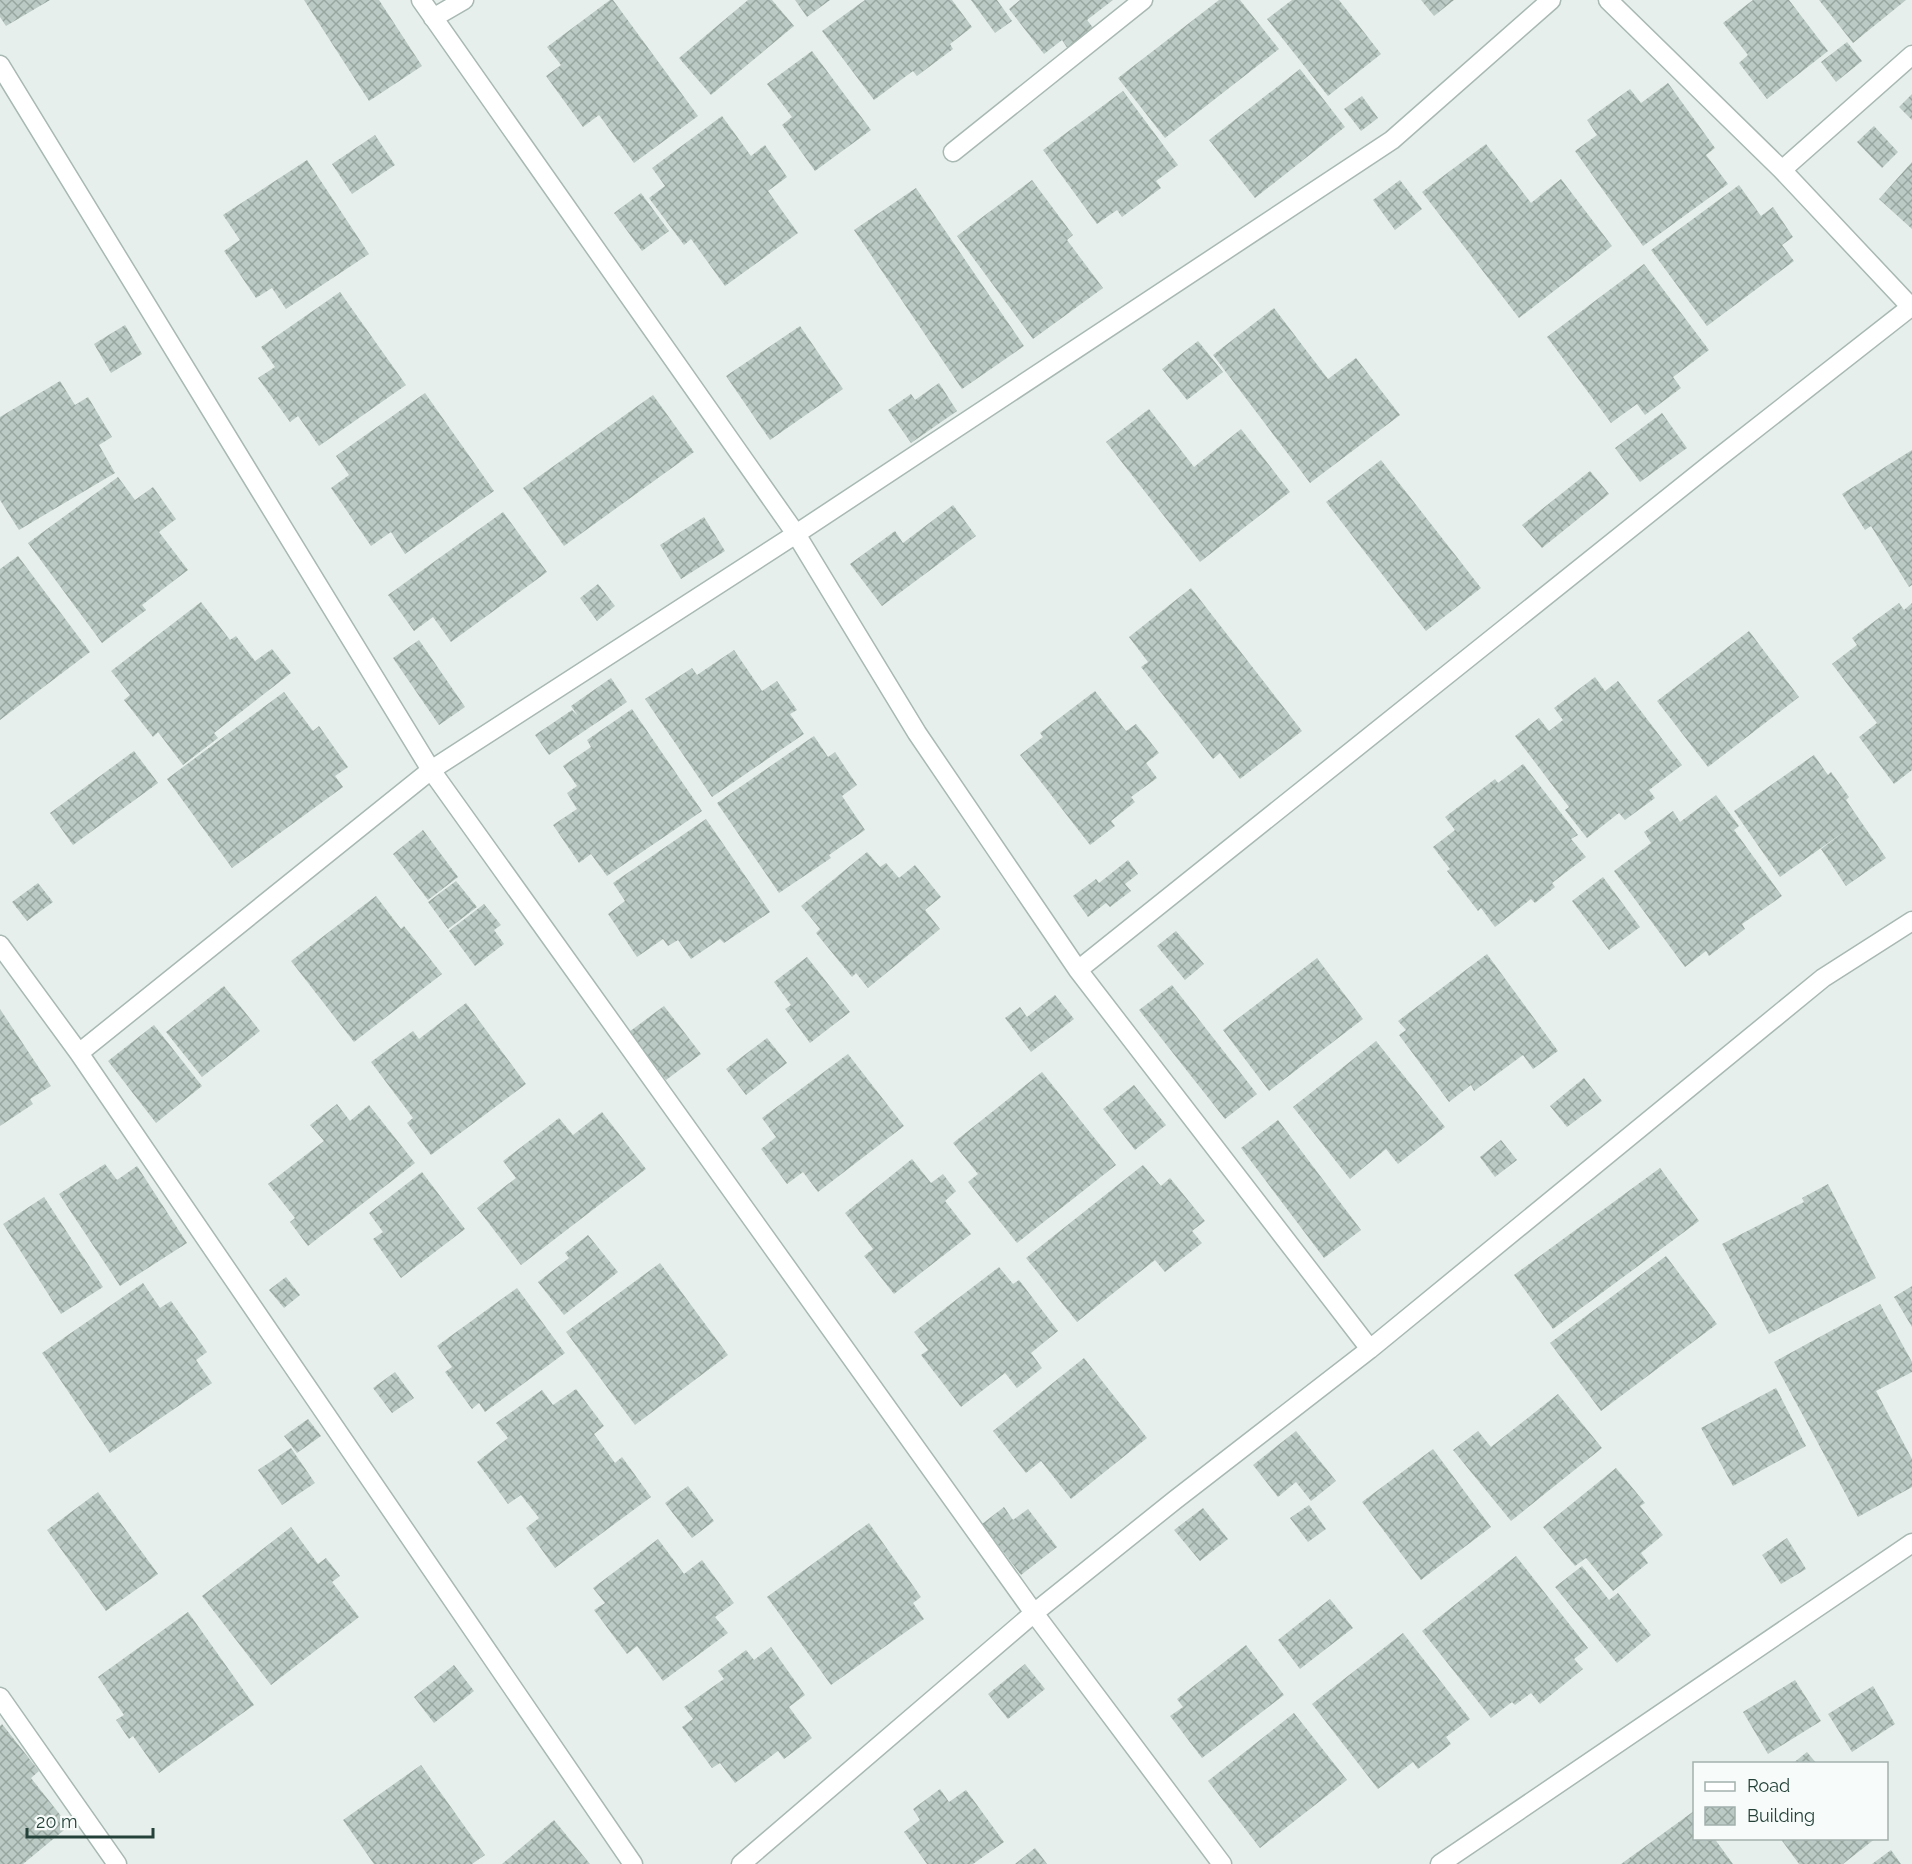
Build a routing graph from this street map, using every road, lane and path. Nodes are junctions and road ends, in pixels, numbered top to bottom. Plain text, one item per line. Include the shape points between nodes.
1 (421, 0) edge
2 (464, 0) edge
3 (1143, 0) edge
4 (1551, 0) edge
5 (1608, 0) edge
6 (433, 18) junction
7 (1912, 55) edge
8 (0, 64) edge
9 (953, 152) dead end
10 (1782, 170) junction
11 (1911, 307) edge
12 (796, 534) junction
13 (431, 770) junction
14 (1912, 921) edge
15 (0, 945) edge
16 (1078, 970) junction
17 (79, 1053) junction
18 (1370, 1349) junction
19 (1912, 1543) edge
20 (1034, 1613) junction
21 (0, 1697) edge
22 (117, 1864) edge
23 (633, 1864) edge
24 (741, 1864) edge
25 (1222, 1864) edge
26 (1440, 1864) edge

1 - 6 street
2 - 6 street
3 - 9 street
4 - 12 street via 1392,140
5 - 10 street
6 - 12 street
7 - 10 street
8 - 13 street
10 - 11 street
11 - 16 street
12 - 13 street
12 - 16 street via 917,733
13 - 17 street
13 - 20 street
14 - 18 street via 1823,978
15 - 17 street
16 - 18 street
17 - 23 street
18 - 20 street
19 - 26 street
20 - 24 street
20 - 25 street
21 - 22 street

